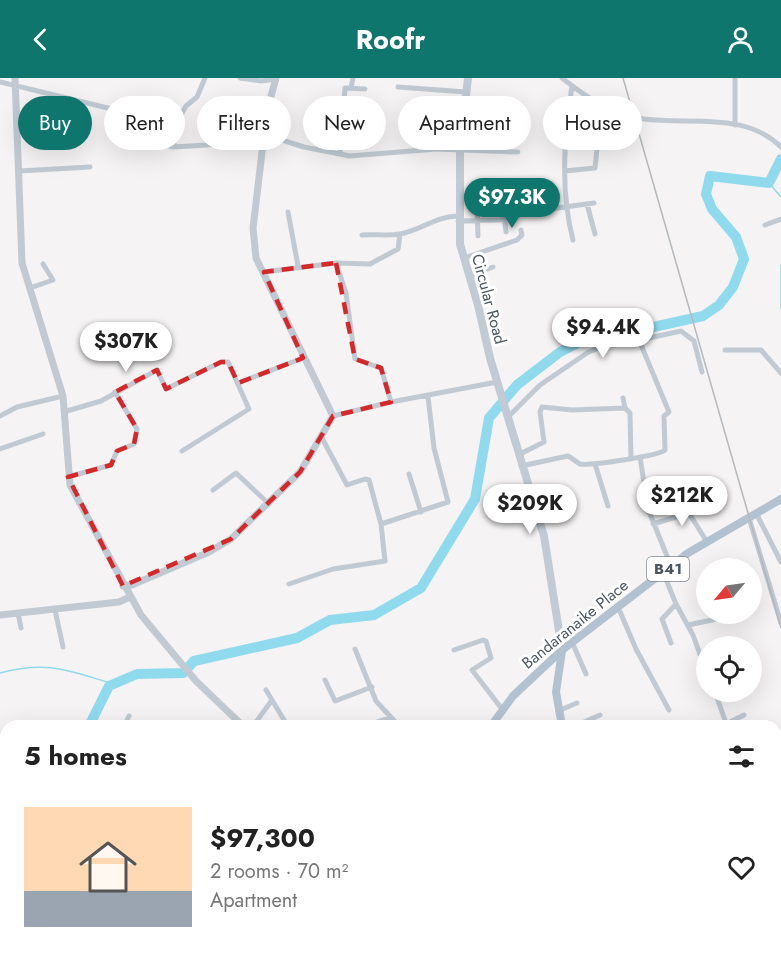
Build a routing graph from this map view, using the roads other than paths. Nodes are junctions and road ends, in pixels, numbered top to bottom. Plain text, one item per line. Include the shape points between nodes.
1 (205, 78) edge
2 (240, 78) edge
3 (276, 78) edge
4 (353, 78) edge
5 (468, 78) edge
6 (562, 78) edge
7 (735, 78) edge
8 (14, 81) edge
9 (0, 82) edge
10 (573, 86) junction
11 (398, 87) dead end
12 (351, 88) junction
13 (365, 89) dead end
14 (466, 93) junction
15 (272, 96) edge
16 (466, 96) edge
17 (104, 107) edge
18 (185, 108) edge
19 (735, 125) junction
20 (291, 142) edge
21 (781, 147) edge
22 (261, 150) edge
23 (436, 150) edge
24 (460, 150) edge
25 (479, 150) edge
26 (597, 150) edge
27 (518, 152) dead end
28 (340, 154) junction
29 (90, 167) dead end
30 (19, 171) junction
31 (565, 171) junction
32 (500, 189) dead end
33 (477, 202) dead end
34 (594, 203) dead end
35 (587, 205) junction
36 (565, 207) junction
37 (288, 212) dead end
38 (458, 219) junction
39 (504, 219) junction
40 (781, 219) edge
41 (478, 222) junction
42 (765, 225) dead end
43 (521, 230) dead end
44 (506, 232) dead end
45 (399, 234) junction
46 (595, 234) dead end
47 (362, 235) dead end
48 (478, 236) dead end
49 (573, 240) dead end
50 (464, 258) junction
51 (336, 263) junction
52 (43, 264) dead end
53 (298, 266) junction
54 (494, 267) dead end
55 (264, 272) junction
56 (469, 276) junction
57 (30, 288) junction
58 (639, 340) junction
59 (725, 350) dead end
60 (303, 358) junction
61 (702, 372) dead end
62 (781, 373) edge
63 (497, 382) junction
64 (238, 383) junction
65 (115, 393) junction
66 (63, 396) junction
67 (428, 397) junction
68 (623, 398) dead end
69 (391, 402) junction
70 (625, 408) junction
71 (66, 411) junction
72 (0, 416) edge
73 (333, 416) junction
74 (508, 418) junction
75 (43, 434) dead end
76 (322, 438) junction
77 (0, 449) edge
78 (182, 451) dead end
79 (518, 455) junction
80 (640, 458) junction
81 (631, 459) junction
82 (595, 464) junction
83 (522, 466) junction
84 (409, 474) dead end
85 (68, 477) junction
86 (213, 490) dead end
87 (781, 499) edge
88 (269, 504) junction
89 (608, 506) dead end
90 (420, 512) junction
91 (752, 515) junction
92 (381, 524) junction
93 (653, 524) junction
94 (707, 542) junction
95 (781, 562) edge
96 (671, 566) junction
97 (663, 572) junction
98 (289, 584) dead end
99 (123, 586) junction
100 (130, 597) junction
101 (676, 604) junction
102 (618, 607) junction
103 (55, 610) junction
104 (18, 613) junction
105 (0, 615) edge
106 (696, 623) edge
107 (781, 623) edge
108 (688, 625) junction
109 (21, 628) dead end
110 (572, 642) junction
111 (671, 644) dead end
112 (696, 645) edge
113 (63, 647) dead end
114 (355, 649) dead end
115 (454, 650) dead end
116 (562, 650) junction
117 (586, 674) dead end
118 (325, 680) dead end
119 (372, 687) junction
120 (266, 690) dead end
121 (272, 700) junction
122 (718, 702) edge
123 (578, 703) dead end
124 (502, 709) junction
125 (669, 710) dead end
126 (558, 711) junction
127 (600, 715) dead end
128 (744, 715) dead end
129 (129, 716) dead end
130 (389, 718) junction
131 (127, 720) edge
132 (237, 720) edge
133 (257, 720) edge
134 (284, 720) edge
135 (383, 720) edge
136 (392, 720) edge
137 (495, 720) edge
138 (560, 720) edge
139 (589, 720) edge
140 (725, 720) edge
141 (736, 720) edge

1 - 18 street via 197,98
2 - 3 street
3 - 15 street
4 - 12 street
5 - 14 main road, Circular Road
6 - 10 street
7 - 19 street
8 - 9 street
8 - 17 street
8 - 30 street
10 - 19 street via 595,104 642,118 701,119
10 - 31 street
11 - 14 street
12 - 13 street
12 - 28 street via 345,88 343,95
14 - 16 main road, Circular Road
19 - 21 street via 759,131
20 - 28 street
22 - 55 street via 253,228 256,258
23 - 28 street
24 - 38 main road, Circular Road
25 - 27 street
26 - 31 street via 595,168
29 - 30 street
30 - 57 street via 22,263
31 - 36 street
32 - 39 street
33 - 41 street
34 - 35 street
35 - 36 street
35 - 46 street
36 - 39 street
36 - 49 street
37 - 53 street
38 - 41 street
38 - 45 street via 443,216 429,225
38 - 50 main road, Circular Road
39 - 41 street
39 - 44 street
40 - 42 street
41 - 48 street
43 - 50 street via 517,240
45 - 47 street
45 - 51 street via 398,249 376,262
50 - 56 main road, Circular Road
51 - 53 street
51 - 69 street via 346,293 355,359 381,368
52 - 57 street via 53,280
53 - 55 street
54 - 56 street
55 - 60 street
56 - 63 main road, Circular Road
57 - 66 street
58 - 61 street via 681,331 694,341
58 - 74 street via 607,344 576,359 523,399
58 - 80 street via 669,412 664,416 665,450
59 - 62 street via 761,350
60 - 64 street
60 - 73 street
63 - 67 street
63 - 74 main road, Circular Road
64 - 65 street via 228,362 221,362 166,389 158,370
64 - 78 street via 249,409
65 - 71 street
65 - 85 street via 137,429 134,444 117,451 111,465
66 - 71 street
66 - 72 street via 17,407
67 - 69 street
67 - 90 street via 434,448 449,499 444,505
68 - 70 street
69 - 73 street
70 - 79 street via 572,410 542,406 544,442
70 - 81 street via 630,413
71 - 85 street
73 - 76 street
74 - 79 main road, Circular Road
75 - 77 street
76 - 88 street via 300,472
76 - 92 street via 347,485 369,480
79 - 83 main road, Circular Road
80 - 81 street
80 - 93 street
81 - 82 street
82 - 83 street via 581,464 568,456
82 - 89 street
83 - 116 main road, Circular Road via 544,536
84 - 90 street
85 - 99 street
86 - 88 street via 236,473
87 - 91 main road, Bandaranaike Place / B41
88 - 99 street via 231,539 209,552
90 - 92 street
91 - 94 main road, Bandaranaike Place / B41
91 - 95 street
91 - 107 street
92 - 98 street via 385,561 333,569
93 - 94 street via 690,513
93 - 96 street
94 - 96 main road, Bandaranaike Place / B41
96 - 97 main road, Bandaranaike Place / B41
97 - 101 street
97 - 102 main road, Bandaranaike Place / B41
99 - 100 street
100 - 103 street via 119,602
100 - 132 street via 196,681
101 - 108 street
101 - 111 street via 662,619
102 - 110 main road, Bandaranaike Place / B41
102 - 125 street
103 - 104 street
103 - 113 street
104 - 105 street
104 - 109 street
106 - 108 street
108 - 112 street
110 - 116 main road, Bandaranaike Place / B41
110 - 117 street
114 - 119 street
115 - 124 street via 486,641 491,658 472,670
116 - 124 main road, Bandaranaike Place / B41
116 - 126 main road via 556,692
118 - 119 street via 335,701
119 - 130 street via 376,701
120 - 121 street
121 - 133 street
121 - 134 street
122 - 140 street
123 - 126 street
124 - 137 main road, Bandaranaike Place / B41
126 - 138 main road
127 - 139 street
128 - 141 street
129 - 131 street
130 - 135 street
130 - 136 street

